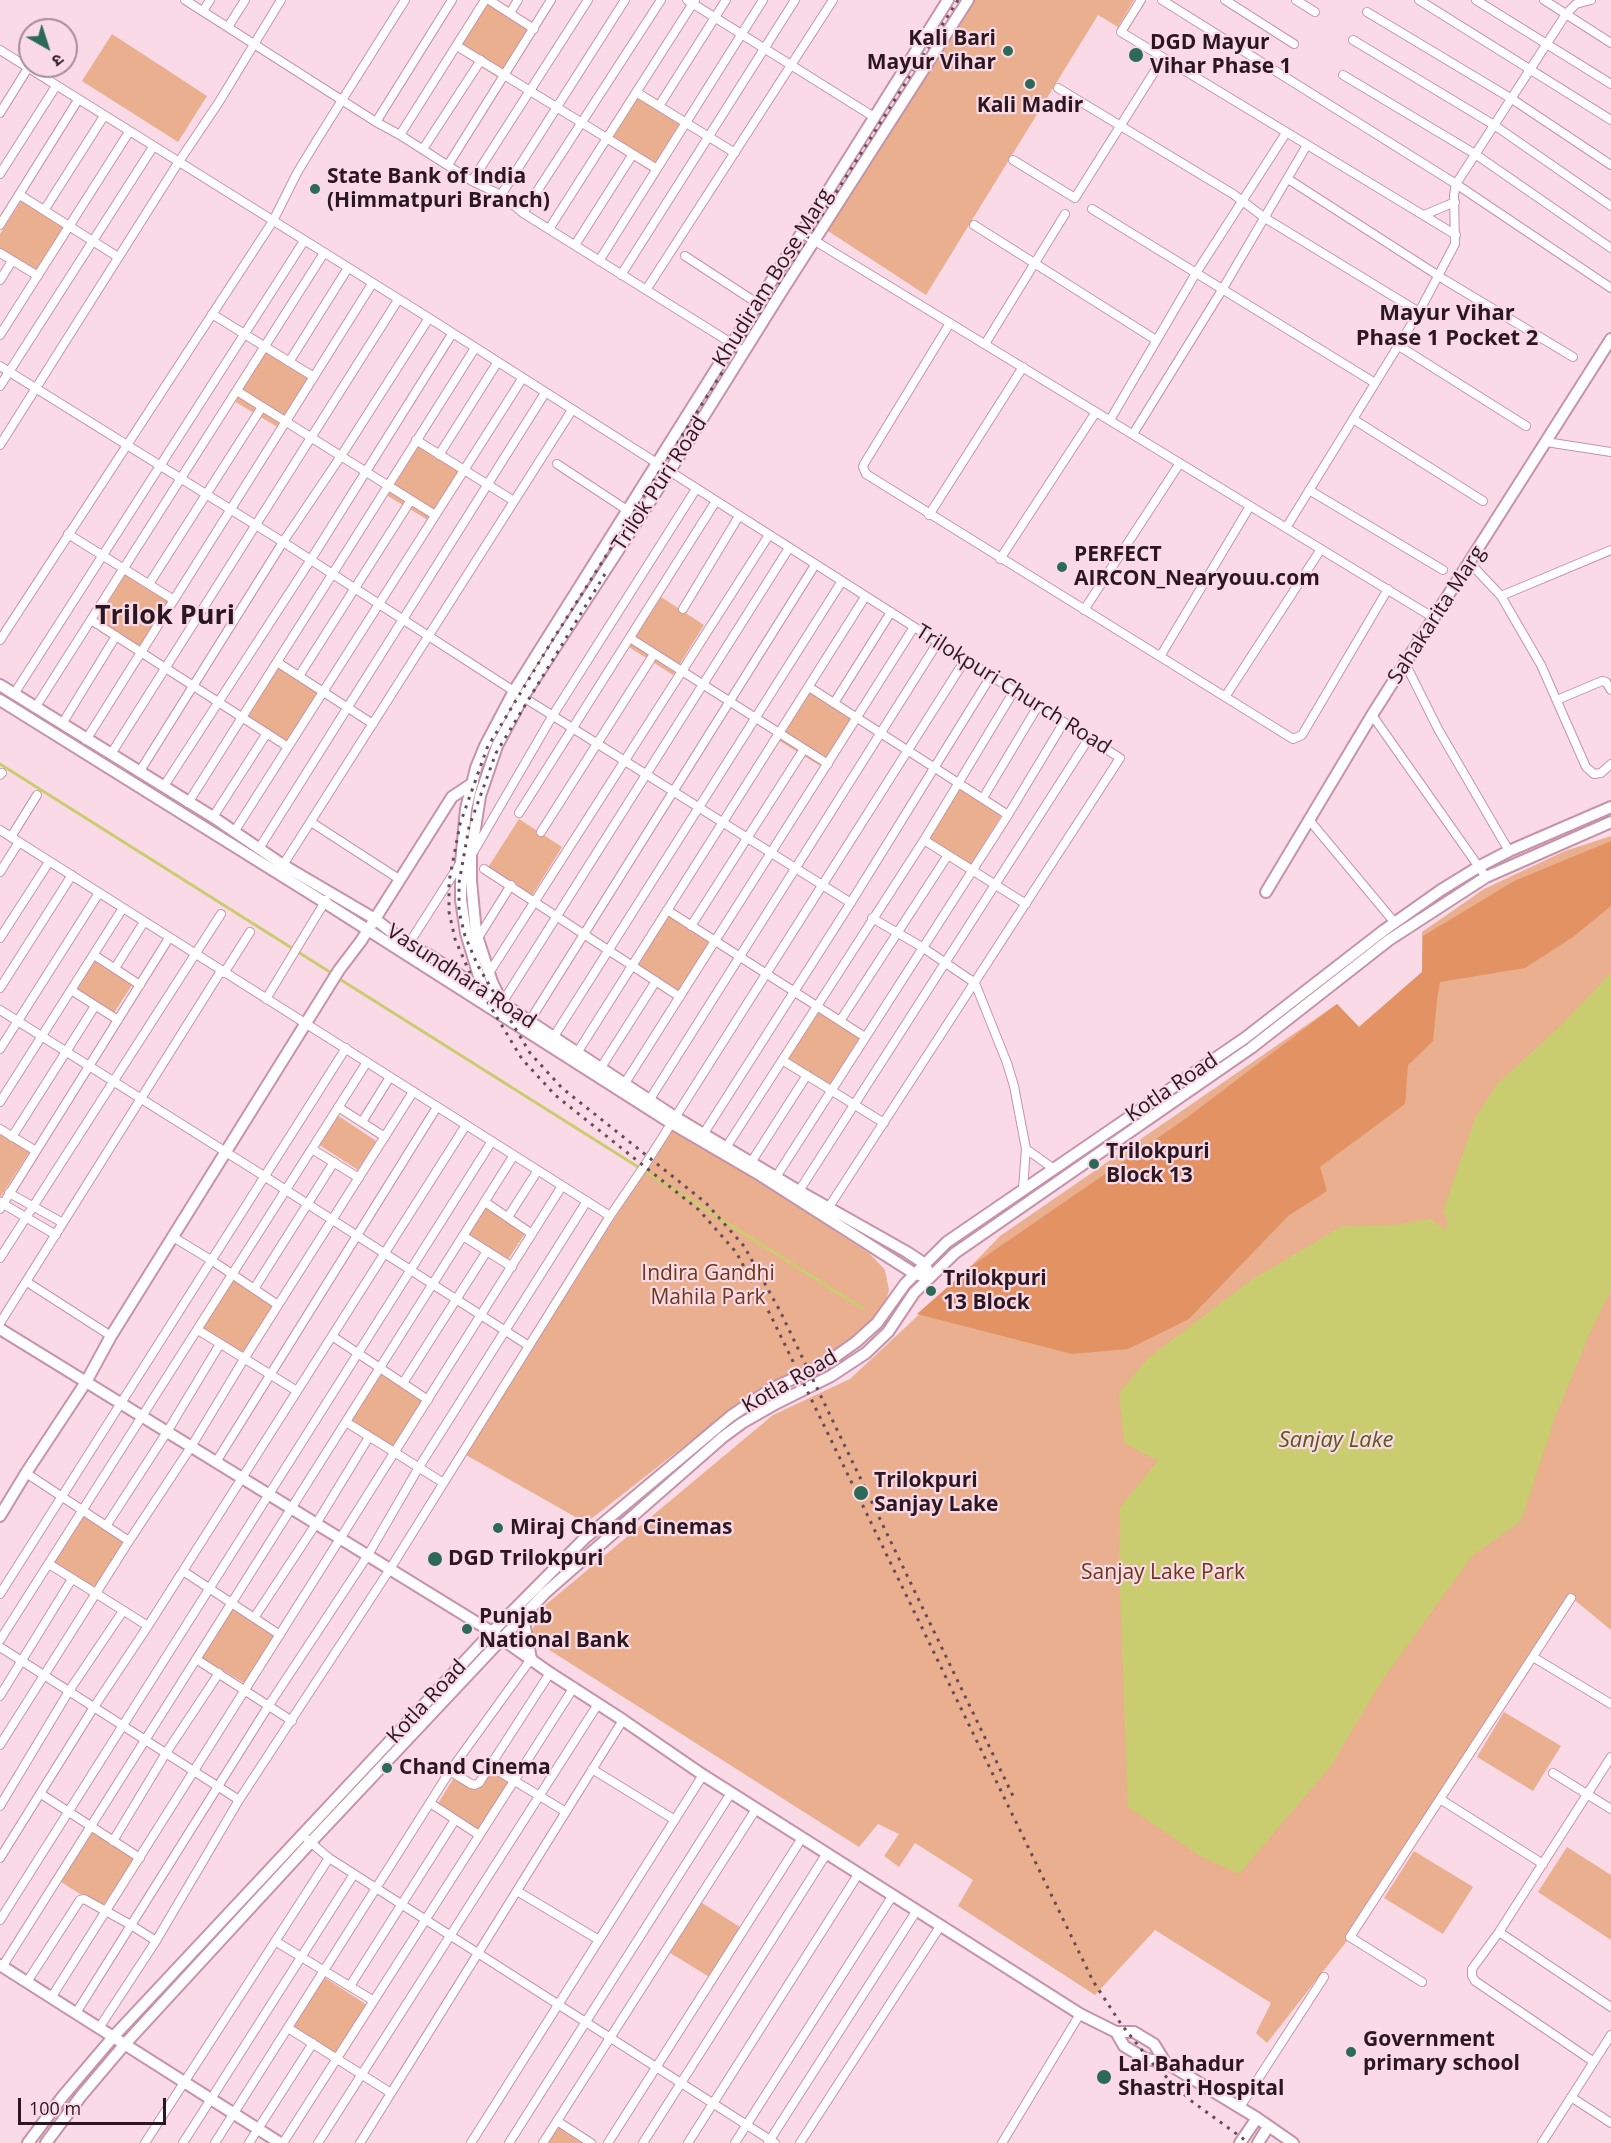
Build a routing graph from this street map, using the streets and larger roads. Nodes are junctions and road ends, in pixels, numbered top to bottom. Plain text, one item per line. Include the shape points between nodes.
1 (185, 0) edge
2 (210, 0) edge
3 (245, 0) edge
4 (281, 0) edge
5 (405, 0) edge
6 (452, 0) edge
7 (487, 0) edge
8 (518, 0) edge
9 (551, 0) edge
10 (588, 0) edge
11 (625, 0) edge
12 (661, 0) edge
13 (726, 0) edge
14 (763, 0) edge
15 (795, 0) edge
16 (833, 0) edge
17 (948, 0) edge
18 (968, 0) edge
19 (1141, 0) edge
20 (1162, 0) edge
21 (1225, 0) edge
22 (1296, 0) edge
23 (1419, 0) edge
24 (1476, 0) edge
25 (1544, 0) edge
26 (1591, 0) edge
27 (692, 1) edge
28 (203, 11) junction
29 (1315, 12) dead end
30 (1367, 12) dead end
31 (510, 13) junction
32 (1566, 14) junction
33 (715, 17) junction
34 (228, 27) junction
35 (534, 29) junction
36 (741, 35) junction
37 (1353, 40) dead end
38 (254, 43) junction
39 (1611, 43) edge
40 (1294, 44) dead end
41 (1545, 44) junction
42 (458, 46) junction
43 (764, 49) junction
44 (1, 53) edge
45 (1163, 58) junction
46 (481, 60) junction
47 (18, 62) edge
48 (792, 65) junction
49 (1531, 69) junction
50 (506, 75) junction
51 (1343, 75) dead end
52 (22, 78) edge
53 (44, 78) edge
54 (1611, 84) edge
55 (56, 86) junction
56 (1058, 88) dead end
57 (531, 91) junction
58 (636, 92) junction
59 (342, 99) junction
60 (1512, 99) junction
61 (78, 100) junction
62 (556, 106) junction
63 (659, 106) junction
64 (0, 113) edge
65 (104, 116) junction
66 (874, 117) junction
67 (1611, 120) edge
68 (376, 122) junction
69 (582, 123) junction
70 (685, 123) junction
71 (1494, 124) junction
72 (1120, 127) junction
73 (129, 132) junction
74 (1286, 133) junction
75 (400, 135) junction
76 (708, 137) junction
77 (608, 138) junction
78 (1307, 145) junction
79 (153, 147) junction
80 (423, 149) junction
81 (735, 153) junction
82 (633, 154) junction
83 (1475, 154) junction
84 (1013, 160) dead end
85 (178, 163) junction
86 (448, 165) junction
87 (1611, 165) edge
88 (657, 169) junction
89 (0, 174) edge
90 (1288, 179) junction
91 (472, 181) junction
92 (1456, 184) junction
93 (20, 195) junction
94 (501, 195) junction
95 (1243, 201) junction
96 (1455, 202) junction
97 (1611, 206) edge
98 (45, 209) junction
99 (1092, 209) dead end
100 (523, 213) junction
101 (1065, 214) dead end
102 (1424, 215) junction
103 (1265, 218) junction
104 (273, 221) junction
105 (0, 225) edge
106 (70, 225) junction
107 (974, 225) dead end
108 (549, 229) junction
109 (802, 233) junction
110 (1456, 235) junction
111 (93, 240) junction
112 (815, 240) junction
113 (304, 241) junction
114 (575, 245) junction
115 (1611, 248) edge
116 (0, 253) edge
117 (324, 253) junction
118 (685, 256) dead end
119 (118, 257) junction
120 (12, 261) junction
121 (598, 261) junction
122 (1034, 262) junction
123 (348, 268) junction
124 (1196, 273) junction
125 (621, 275) junction
126 (38, 276) junction
127 (1439, 276) junction
128 (0, 280) edge
129 (372, 284) junction
130 (1611, 288) edge
131 (1222, 290) junction
132 (646, 291) junction
133 (398, 300) junction
134 (757, 303) junction
135 (1419, 312) junction
136 (212, 314) junction
137 (429, 318) junction
138 (950, 323) junction
139 (244, 333) junction
140 (452, 334) junction
141 (0, 335) edge
142 (1611, 339) edge
143 (1156, 340) junction
144 (732, 343) junction
145 (985, 344) junction
146 (264, 346) junction
147 (1399, 346) junction
148 (475, 348) junction
149 (744, 351) junction
150 (1573, 357) dead end
151 (289, 362) junction
152 (497, 363) junction
153 (0, 366) edge
154 (1023, 367) junction
155 (9, 371) junction
156 (314, 377) junction
157 (522, 379) junction
158 (1375, 383) junction
159 (0, 386) edge
160 (36, 388) junction
161 (237, 391) junction
162 (544, 393) junction
163 (262, 407) junction
164 (572, 410) junction
165 (1096, 412) junction
166 (1353, 419) junction
167 (1110, 420) junction
168 (286, 422) junction
169 (1526, 426) dead end
170 (1133, 435) junction
171 (312, 438) junction
172 (416, 440) junction
173 (1546, 442) junction
174 (0, 444) edge
175 (127, 444) junction
176 (1611, 452) edge
177 (439, 455) junction
178 (341, 456) junction
179 (1180, 463) junction
180 (557, 464) dead end
181 (657, 464) junction
182 (159, 465) junction
183 (463, 470) junction
184 (366, 472) junction
185 (669, 472) junction
186 (181, 479) junction
187 (487, 484) junction
188 (388, 486) junction
189 (696, 489) junction
190 (1309, 490) junction
191 (205, 495) junction
192 (411, 500) junction
193 (514, 501) junction
194 (716, 501) junction
195 (1483, 501) dead end
196 (1250, 506) junction
197 (627, 510) junction
198 (231, 511) junction
199 (435, 515) junction
200 (929, 515) junction
201 (739, 516) junction
202 (256, 526) junction
203 (1286, 528) junction
204 (68, 534) junction
205 (769, 535) junction
206 (283, 542) junction
207 (789, 548) junction
208 (1321, 549) junction
209 (1611, 550) edge
210 (103, 555) junction
211 (599, 556) joint
212 (1000, 559) junction
213 (310, 561) junction
214 (1470, 563) junction
215 (815, 565) junction
216 (124, 568) junction
217 (1443, 570) dead end
218 (332, 574) junction
219 (842, 582) junction
220 (149, 584) junction
221 (354, 588) junction
222 (1388, 589) junction
223 (1501, 596) junction
224 (866, 597) junction
225 (174, 600) junction
226 (378, 604) junction
227 (682, 609) dead end
228 (1084, 610) junction
229 (891, 612) junction
230 (1434, 618) junction
231 (91, 620) junction
232 (402, 620) junction
233 (3, 627) edge
234 (914, 627) junction
235 (116, 636) junction
236 (428, 636) junction
237 (630, 638) junction
238 (0, 640) edge
239 (938, 642) junction
240 (141, 652) junction
241 (654, 654) junction
242 (1161, 655) junction
243 (965, 660) junction
244 (277, 662) junction
245 (1405, 663) junction
246 (165, 668) junction
247 (682, 671) junction
248 (299, 676) junction
249 (991, 676) junction
250 (703, 685) junction
251 (0, 686) edge
252 (195, 686) junction
253 (809, 687) junction
254 (1611, 690) edge
255 (1014, 691) junction
256 (323, 692) junction
257 (14, 694) junction
258 (518, 694) junction
259 (1225, 697) junction
260 (0, 699) edge
261 (1557, 700) junction
262 (219, 702) junction
263 (730, 702) junction
264 (834, 703) junction
265 (1038, 706) junction
266 (35, 708) junction
267 (346, 708) junction
268 (553, 715) junction
269 (1372, 715) junction
270 (243, 717) junction
271 (856, 717) junction
272 (756, 718) junction
273 (1064, 722) junction
274 (62, 724) junction
275 (373, 724) junction
276 (572, 728) junction
277 (267, 733) junction
278 (780, 733) junction
279 (882, 733) junction
280 (1089, 738) junction
281 (86, 740) junction
282 (598, 744) junction
283 (288, 747) junction
284 (804, 749) junction
285 (908, 751) junction
286 (111, 754) junction
287 (624, 761) junction
288 (828, 764) junction
289 (1611, 764) edge
290 (935, 768) junction
291 (140, 771) junction
292 (646, 774) junction
293 (484, 781) junction
294 (472, 783) junction
295 (958, 783) junction
296 (164, 786) junction
297 (674, 792) junction
298 (37, 795) dead end
299 (983, 798) junction
300 (188, 803) junction
301 (1611, 807) edge
302 (698, 808) junction
303 (519, 813) dead end
304 (1008, 815) junction
305 (213, 817) junction
306 (1310, 821) junction
307 (311, 822) junction
308 (1611, 822) edge
309 (723, 823) junction
310 (0, 830) edge
311 (234, 832) junction
312 (541, 832) dead end
313 (10, 837) junction
314 (747, 838) junction
315 (924, 840) junction
316 (19, 842) junction
317 (260, 847) junction
318 (1509, 851) junction
319 (770, 853) junction
320 (471, 855) junction
321 (948, 855) junction
322 (49, 862) junction
323 (460, 863) junction
324 (283, 865) junction
325 (1480, 866) junction
326 (795, 868) junction
327 (484, 869) dead end
328 (972, 870) junction
329 (0, 872) edge
330 (72, 875) junction
331 (1486, 877) junction
332 (399, 879) junction
333 (996, 884) junction
334 (511, 885) junction
335 (822, 885) junction
336 (1266, 892) dead end
337 (99, 893) junction
338 (327, 898) junction
339 (535, 902) junction
340 (851, 903) junction
341 (1026, 904) junction
342 (123, 908) junction
343 (668, 910) junction
344 (221, 914) dead end
345 (557, 916) junction
346 (872, 918) junction
347 (375, 919) junction
348 (144, 922) junction
349 (1395, 923) junction
350 (691, 926) junction
351 (367, 931) junction
352 (250, 932) dead end
353 (582, 934) junction
354 (898, 934) junction
355 (0, 938) edge
356 (169, 938) junction
357 (478, 938) junction
358 (715, 941) junction
359 (408, 945) junction
360 (922, 947) junction
361 (609, 950) junction
362 (94, 954) junction
363 (195, 954) junction
364 (740, 956) junction
365 (945, 963) junction
366 (632, 966) junction
367 (115, 968) junction
368 (223, 972) junction
369 (766, 974) junction
370 (491, 977) junction
371 (656, 981) junction
372 (975, 983) junction
373 (140, 985) junction
374 (0, 987) edge
375 (71, 990) junction
376 (795, 992) junction
377 (481, 993) junction
378 (680, 997) junction
379 (266, 999) junction
380 (502, 1003) junction
381 (95, 1006) junction
382 (817, 1006) junction
383 (0, 1010) edge
384 (118, 1020) junction
385 (840, 1021) junction
386 (18, 1022) junction
387 (529, 1022) junction
388 (306, 1024) junction
389 (42, 1036) junction
390 (865, 1037) junction
391 (553, 1038) junction
392 (345, 1048) junction
393 (0, 1049) edge
394 (66, 1052) junction
395 (577, 1053) junction
396 (782, 1060) junction
397 (367, 1062) junction
398 (89, 1066) junction
399 (600, 1069) junction
400 (807, 1075) junction
401 (390, 1077) junction
402 (113, 1082) junction
403 (625, 1083) junction
404 (831, 1090) junction
405 (413, 1092) junction
406 (141, 1099) junction
407 (650, 1099) junction
408 (0, 1102) edge
409 (855, 1105) junction
410 (339, 1107) junction
411 (437, 1107) junction
412 (673, 1120) junction
413 (362, 1122) junction
414 (884, 1123) junction
415 (466, 1125) junction
416 (0, 1129) edge
417 (704, 1133) junction
418 (12, 1137) junction
419 (385, 1137) junction
420 (492, 1141) junction
421 (727, 1146) junction
422 (312, 1149) junction
423 (1026, 1149) junction
424 (36, 1151) junction
425 (225, 1153) junction
426 (514, 1155) junction
427 (752, 1161) junction
428 (334, 1162) junction
429 (1054, 1169) junction
430 (538, 1170) junction
431 (264, 1176) junction
432 (776, 1177) junction
433 (359, 1178) junction
434 (562, 1186) junction
435 (1023, 1188) junction
436 (285, 1191) junction
437 (799, 1191) junction
438 (9, 1193) junction
439 (587, 1201) junction
440 (484, 1202) junction
441 (1, 1205) edge
442 (307, 1205) junction
443 (33, 1206) junction
444 (826, 1212) junction
445 (610, 1216) junction
446 (508, 1217) junction
447 (26, 1218) junction
448 (332, 1221) junction
449 (63, 1223) junction
450 (532, 1234) junction
451 (57, 1235) junction
452 (356, 1236) junction
453 (463, 1236) junction
454 (173, 1237) junction
455 (487, 1251) junction
456 (385, 1253) junction
457 (0, 1258) edge
458 (211, 1260) junction
459 (925, 1264) junction
460 (512, 1267) junction
461 (410, 1270) junction
462 (915, 1274) junction
463 (232, 1275) junction
464 (930, 1278) junction
465 (27, 1282) junction
466 (432, 1284) junction
467 (254, 1289) junction
468 (456, 1299) junction
469 (278, 1305) junction
470 (481, 1316) junction
471 (0, 1323) edge
472 (0, 1329) edge
473 (198, 1329) junction
474 (506, 1330) junction
475 (111, 1336) junction
476 (332, 1336) junction
477 (220, 1344) junction
478 (529, 1346) junction
479 (357, 1354) junction
480 (244, 1359) junction
481 (380, 1368) junction
482 (270, 1375) junction
483 (87, 1382) junction
484 (403, 1383) junction
485 (297, 1391) junction
486 (428, 1400) junction
487 (121, 1402) junction
488 (142, 1416) junction
489 (345, 1422) junction
490 (167, 1432) junction
491 (369, 1437) junction
492 (191, 1447) junction
493 (394, 1453) junction
494 (216, 1462) junction
495 (419, 1467) junction
496 (26, 1473) junction
497 (242, 1477) junction
498 (442, 1482) junction
499 (269, 1494) junction
500 (62, 1497) junction
501 (291, 1508) junction
502 (83, 1510) junction
503 (0, 1516) edge
504 (316, 1524) junction
505 (106, 1526) junction
506 (341, 1539) junction
507 (129, 1541) junction
508 (368, 1555) junction
509 (49, 1564) junction
510 (390, 1569) junction
511 (183, 1571) junction
512 (72, 1579) junction
513 (209, 1588) junction
514 (0, 1594) edge
515 (96, 1594) junction
516 (1571, 1598) dead end
517 (231, 1603) junction
518 (123, 1611) junction
519 (523, 1617) junction
520 (255, 1618) junction
521 (148, 1626) junction
522 (492, 1632) junction
523 (280, 1635) junction
524 (502, 1639) junction
525 (0, 1640) edge
526 (0, 1647) edge
527 (1533, 1657) junction
528 (196, 1659) junction
529 (531, 1659) junction
530 (22, 1662) junction
531 (550, 1673) junction
532 (219, 1674) junction
533 (45, 1676) junction
534 (574, 1687) junction
535 (69, 1691) junction
536 (245, 1691) junction
537 (0, 1696) edge
538 (598, 1704) junction
539 (1611, 1704) edge
540 (269, 1705) junction
541 (94, 1707) junction
542 (623, 1720) junction
543 (292, 1721) junction
544 (122, 1725) junction
545 (146, 1740) junction
546 (0, 1745) edge
547 (166, 1753) junction
548 (1611, 1757) edge
549 (490, 1766) junction
550 (592, 1769) junction
551 (195, 1771) junction
552 (450, 1771) junction
553 (1553, 1773) dead end
554 (703, 1775) junction
555 (514, 1780) junction
556 (219, 1787) junction
557 (731, 1793) junction
558 (41, 1794) junction
559 (1587, 1794) junction
560 (539, 1796) junction
561 (1440, 1799) junction
562 (239, 1800) junction
563 (430, 1803) junction
564 (0, 1806) edge
565 (756, 1809) junction
566 (1611, 1809) edge
567 (67, 1811) junction
568 (566, 1812) junction
569 (455, 1820) junction
570 (675, 1820) junction
571 (90, 1826) junction
572 (479, 1835) junction
573 (802, 1838) junction
574 (306, 1839) junction
575 (113, 1841) junction
576 (2, 1852) edge
577 (827, 1853) junction
578 (140, 1858) junction
579 (329, 1858) junction
580 (1543, 1864) junction
581 (859, 1873) junction
582 (354, 1874) junction
583 (376, 1888) junction
584 (517, 1891) junction
585 (893, 1895) junction
586 (402, 1904) junction
587 (917, 1910) junction
588 (106, 1913) junction
589 (0, 1920) edge
590 (426, 1920) junction
591 (131, 1925) junction
592 (941, 1925) junction
593 (1499, 1932) junction
594 (450, 1935) junction
595 (599, 1940) junction
596 (156, 1941) junction
597 (275, 1941) junction
598 (478, 1953) junction
599 (302, 1957) junction
600 (1, 1966) edge
601 (324, 1970) junction
602 (1324, 1977) dead end
603 (27, 1982) junction
604 (1422, 1982) dead end
605 (350, 1986) junction
606 (51, 1998) junction
607 (374, 2001) junction
608 (558, 2005) junction
609 (1611, 2007) edge
610 (76, 2013) junction
611 (1080, 2014) junction
612 (586, 2022) junction
613 (99, 2028) junction
614 (288, 2028) junction
615 (1116, 2032) junction
616 (1611, 2035) edge
617 (114, 2036) junction
618 (610, 2038) junction
619 (313, 2043) junction
620 (125, 2044) junction
621 (337, 2058) junction
622 (1165, 2062) junction
623 (1594, 2062) junction
624 (656, 2067) junction
625 (362, 2074) junction
626 (184, 2082) junction
627 (681, 2083) junction
628 (391, 2093) junction
629 (1571, 2097) junction
630 (211, 2099) junction
631 (713, 2104) junction
632 (1239, 2107) junction
633 (234, 2114) junction
634 (1257, 2118) junction
635 (557, 2121) junction
636 (1611, 2123) edge
637 (746, 2125) junction
638 (1268, 2127) junction
639 (258, 2129) junction
640 (364, 2142) edge
641 (771, 2142) edge
642 (28, 2143) edge
643 (46, 2143) edge
644 (145, 2143) edge
645 (183, 2143) edge
646 (215, 2143) edge
647 (249, 2143) edge
648 (282, 2143) edge
649 (318, 2143) edge
650 (472, 2143) edge
651 (509, 2143) edge
652 (543, 2143) edge
653 (591, 2143) edge
654 (608, 2143) edge
655 (643, 2143) edge
656 (688, 2143) edge
657 (735, 2143) edge
658 (800, 2143) edge
659 (1002, 2143) edge
660 (1240, 2143) edge
661 (1258, 2143) edge
662 (1293, 2143) edge
663 (1542, 2143) edge

1 - 28 street
2 - 28 street
3 - 34 street
4 - 38 street
5 - 59 street
6 - 68 street
7 - 31 street
7 - 42 street
8 - 31 street
9 - 35 street
10 - 57 street
11 - 62 street
12 - 69 street
13 - 33 street
14 - 36 street
15 - 43 street
16 - 48 street
17 - 66 street, Khudiram Bose Marg
18 - 112 street, Trilok Puri Road
19 - 45 street via 1121,32
20 - 92 street
21 - 40 street
22 - 29 street
23 - 49 street
24 - 41 street
25 - 32 street
26 - 32 street via 1576,4
27 - 33 street
27 - 58 street
28 - 34 street
30 - 60 street
31 - 35 street
32 - 39 street
32 - 41 street
33 - 36 street
33 - 63 street
34 - 38 street
35 - 50 street
36 - 43 street
36 - 70 street
37 - 71 street
38 - 59 street
38 - 85 street
41 - 49 street
41 - 54 street
42 - 46 street
42 - 75 street
43 - 48 street
43 - 76 street
44 - 47 street, Trilokpuri Church Road
45 - 72 street
45 - 74 street
46 - 50 street
46 - 80 street
48 - 66 street
48 - 81 street
49 - 60 street
49 - 67 street
50 - 57 street
50 - 86 street
51 - 83 street
52 - 64 street
53 - 55 street, Trilokpuri Church Road
55 - 61 street, Trilokpuri Church Road
55 - 89 street
56 - 72 street
57 - 62 street
57 - 91 street
58 - 63 street
58 - 77 street
59 - 68 street
59 - 104 street
60 - 71 street
60 - 87 street
61 - 65 street, Trilokpuri Church Road
61 - 93 street
62 - 69 street
62 - 94 street
63 - 70 street
65 - 73 street, Trilokpuri Church Road
65 - 98 street
66 - 109 street, Khudiram Bose Marg
68 - 75 street
69 - 77 street
69 - 100 street
70 - 76 street
70 - 88 street
71 - 83 street
71 - 97 street
72 - 84 street via 1075,198
72 - 95 street
73 - 79 street, Trilokpuri Church Road
73 - 106 street
74 - 78 street
74 - 95 street
75 - 80 street
76 - 81 street
76 - 125 street
77 - 82 street
77 - 108 street
78 - 90 street
78 - 102 street
79 - 85 street, Trilokpuri Church Road
79 - 111 street
80 - 86 street
81 - 132 street
82 - 88 street
82 - 114 street
83 - 92 street
83 - 115 street
85 - 104 street, Trilokpuri Church Road
85 - 119 street
86 - 91 street
88 - 121 street
90 - 103 street
90 - 127 street
91 - 94 street
92 - 96 street
92 - 130 street
93 - 98 street
93 - 105 street
94 - 100 street
95 - 103 street
95 - 124 street
96 - 102 street
96 - 110 street
98 - 106 street
99 - 124 street
100 - 108 street
101 - 122 street
102 - 110 street
103 - 131 street
103 - 135 street
104 - 113 street, Trilokpuri Church Road
104 - 136 street
106 - 111 street
106 - 126 street
107 - 122 street
108 - 114 street
109 - 112 street
109 - 134 street, Khudiram Bose Marg
110 - 127 street
111 - 119 street
111 - 155 street
112 - 138 street
112 - 149 street, Trilok Puri Road
113 - 117 street, Trilokpuri Church Road
113 - 139 street
114 - 121 street
116 - 120 street
117 - 123 street, Trilokpuri Church Road
117 - 146 street
118 - 134 street
119 - 160 street
120 - 126 street
120 - 128 street
121 - 125 street
122 - 143 street
122 - 145 street
123 - 129 street, Trilokpuri Church Road
123 - 151 street
124 - 131 street
124 - 143 street
125 - 132 street
126 - 141 street
127 - 135 street
127 - 150 street
129 - 133 street, Trilokpuri Church Road
129 - 156 street
131 - 158 street
131 - 170 street
132 - 144 street
133 - 137 street, Trilokpuri Church Road
133 - 171 street
134 - 144 street, Khudiram Bose Marg
135 - 147 street
136 - 139 street
136 - 175 street
137 - 140 street, Trilokpuri Church Road
137 - 178 street
138 - 145 street
138 - 200 street via 863,467 866,474
139 - 146 street
139 - 182 street
140 - 148 street, Trilokpuri Church Road
140 - 184 street
142 - 173 street, Sahakarita Marg
143 - 167 street
144 - 149 street
144 - 181 street, Khudiram Bose Marg
145 - 154 street
146 - 151 street
146 - 161 street
147 - 158 street
147 - 169 street
148 - 152 street, Trilokpuri Church Road
148 - 172 street
149 - 185 street, Trilok Puri Road
151 - 156 street
152 - 157 street, Trilokpuri Church Road
152 - 177 street
153 - 155 street
154 - 165 street
154 - 200 street
155 - 159 street
155 - 160 street
156 - 168 street
157 - 162 street, Trilokpuri Church Road
157 - 183 street
158 - 166 street
160 - 174 street
160 - 175 street
161 - 163 street
161 - 186 street
162 - 164 street, Trilokpuri Church Road
162 - 187 street
163 - 168 street
163 - 191 street
164 - 181 street, Trilokpuri Church Road
164 - 193 street
165 - 167 street
165 - 212 street
166 - 190 street
166 - 195 street
167 - 170 street
168 - 171 street
168 - 198 street
170 - 179 street
171 - 178 street
171 - 202 street
172 - 177 street
172 - 188 street
173 - 176 street
173 - 214 street, Sahakarita Marg
175 - 182 street
175 - 204 street
177 - 183 street
178 - 184 street
178 - 206 street
179 - 196 street
179 - 228 street
180 - 197 street
181 - 185 street, Trilokpuri Church Road
181 - 197 street, Khudiram Bose Marg
182 - 186 street
182 - 210 street
183 - 187 street
183 - 199 street
184 - 188 street
184 - 213 street
185 - 189 street, Trilokpuri Church Road
185 - 258 street, Trilok Puri Road
186 - 191 street
186 - 216 street
187 - 193 street
187 - 232 street
188 - 192 street
188 - 218 street
189 - 194 street, Trilokpuri Church Road
189 - 268 street
190 - 203 street
190 - 217 street
191 - 198 street
191 - 220 street
192 - 199 street
192 - 221 street
193 - 236 street
194 - 201 street, Trilokpuri Church Road
194 - 237 street
196 - 203 street
196 - 242 street
197 - 211 street, Khudiram Bose Marg
198 - 202 street
198 - 225 street
199 - 226 street
200 - 212 street
201 - 205 street, Trilokpuri Church Road
201 - 227 street
202 - 206 street
202 - 246 street
203 - 208 street
204 - 210 street
204 - 233 street
205 - 207 street, Trilokpuri Church Road
205 - 247 street
206 - 213 street
206 - 252 street
207 - 215 street, Trilokpuri Church Road
207 - 250 street
208 - 222 street
208 - 259 street
209 - 223 street
210 - 216 street
210 - 257 street
211 - 258 street, Trilok Puri Road
212 - 228 street
213 - 218 street
213 - 262 street
214 - 223 street
214 - 230 street, Sahakarita Marg
215 - 219 street, Trilokpuri Church Road
215 - 263 street
216 - 220 street
216 - 231 street
218 - 221 street
218 - 244 street
219 - 224 street, Trilokpuri Church Road
219 - 272 street
220 - 225 street
221 - 226 street
221 - 248 street
222 - 230 street
222 - 259 street via 1299,738 1293,739
223 - 261 street
224 - 229 street, Trilokpuri Church Road
224 - 253 street
225 - 240 street
226 - 232 street
226 - 256 street
228 - 242 street
229 - 234 street, Trilokpuri Church Road
229 - 264 street
230 - 245 street, Sahakarita Marg
231 - 235 street
231 - 266 street
232 - 236 street
232 - 267 street
233 - 238 street
234 - 239 street, Trilokpuri Church Road
234 - 271 street
235 - 240 street
235 - 274 street
236 - 258 street
236 - 275 street
237 - 241 street
237 - 276 street
239 - 243 street, Trilokpuri Church Road
239 - 279 street
240 - 246 street
240 - 281 street
241 - 247 street
241 - 282 street
242 - 259 street
243 - 249 street, Trilokpuri Church Road
243 - 285 street
244 - 248 street
244 - 270 street
245 - 269 street, Sahakarita Marg
245 - 318 street via 1438,729
246 - 252 street
246 - 286 street
247 - 250 street
247 - 287 street
248 - 256 street
249 - 255 street, Trilokpuri Church Road
249 - 290 street
250 - 263 street
250 - 292 street
251 - 257 street, Vasundhara Road
252 - 262 street
252 - 291 street
253 - 264 street
253 - 278 street
254 - 261 street via 1602,681
255 - 265 street, Trilokpuri Church Road
255 - 295 street
256 - 267 street
256 - 283 street
257 - 266 street, Vasundhara Road
258 - 268 street
258 - 293 street, Trilok Puri Road
258 - 294 street, Trilok Puri Road via 485,746
260 - 338 street, Vasundhara Road
261 - 289 street via 1588,771 1601,773
262 - 270 street
262 - 296 street
263 - 272 street
263 - 297 street
264 - 271 street
265 - 273 street, Trilokpuri Church Road
265 - 299 street
266 - 274 street, Vasundhara Road
267 - 275 street
267 - 317 street
268 - 276 street
268 - 320 street
269 - 306 street, Sahakarita Marg
269 - 325 street
270 - 277 street
270 - 300 street
271 - 279 street
271 - 288 street
272 - 278 street
272 - 302 street
273 - 280 street, Trilokpuri Church Road
273 - 304 street
274 - 281 street, Vasundhara Road
275 - 307 street
276 - 282 street
276 - 303 street
277 - 283 street
277 - 305 street
278 - 284 street
278 - 309 street
279 - 285 street
279 - 326 street
280 - 333 street
280 - 341 street, Trilokpuri Church Road via 1120,758
281 - 286 street, Vasundhara Road
282 - 287 street
282 - 312 street
283 - 311 street
284 - 288 street
284 - 314 street
285 - 290 street
285 - 335 street
286 - 291 street, Vasundhara Road
287 - 292 street
287 - 339 street
288 - 319 street
290 - 295 street
290 - 340 street
291 - 296 street, Vasundhara Road
292 - 297 street
292 - 345 street
293 - 294 street
293 - 320 street, Trilok Puri Road
294 - 323 street, Trilok Puri Road
294 - 332 street via 452,797
295 - 299 street
295 - 315 street
296 - 300 street, Vasundhara Road
297 - 302 street
297 - 353 street
298 - 313 street
299 - 304 street
300 - 305 street, Vasundhara Road
301 - 318 street, Kotla Road
302 - 309 street
302 - 361 street
304 - 328 street
305 - 311 street, Vasundhara Road
306 - 336 street, Sahakarita Marg
306 - 349 street
307 - 324 street
307 - 332 street
308 - 331 street, Kotla Road
309 - 314 street
309 - 343 street
310 - 313 street
311 - 317 street, Vasundhara Road
313 - 316 street
314 - 319 street
314 - 350 street
315 - 321 street
315 - 346 street
316 - 322 street
316 - 329 street
317 - 324 street, Vasundhara Road
318 - 325 street, Kotla Road
319 - 326 street
319 - 358 street
320 - 323 street
320 - 357 street, Trilok Puri Road
321 - 328 street
321 - 354 street
322 - 330 street
322 - 355 street
323 - 359 street, Trilok Puri Road
323 - 377 street, Trilok Puri Road via 463,921
324 - 338 street, Vasundhara Road
325 - 331 street
325 - 349 street, Kotla Road
326 - 335 street
326 - 364 street
327 - 334 street
328 - 333 street
328 - 360 street
330 - 337 street
330 - 374 street
331 - 464 street, Kotla Road via 1389,940 1251,1048 955,1253
332 - 347 street
333 - 341 street
333 - 365 street
334 - 339 street
334 - 357 street
335 - 340 street
335 - 369 street
337 - 342 street
337 - 386 street
338 - 347 street, Vasundhara Road
338 - 351 street, Vasundhara Road
338 - 379 street
339 - 345 street
339 - 370 street
340 - 376 street
341 - 372 street, Trilokpuri Church Road
342 - 348 street
342 - 362 street
343 - 350 street
343 - 366 street
344 - 363 street
345 - 353 street
345 - 380 street
346 - 354 street
346 - 382 street
347 - 351 street
347 - 359 street, Vasundhara Road
348 - 356 street
348 - 367 street
349 - 429 street, Kotla Road via 1245,1038
350 - 358 street
351 - 377 street, Vasundhara Road
351 - 388 street
352 - 368 street
353 - 361 street
353 - 387 street
354 - 360 street
354 - 385 street
356 - 363 street
356 - 373 street
357 - 370 street, Trilok Puri Road
358 - 364 street
358 - 378 street
359 - 377 street, Vasundhara Road via 429,955
360 - 365 street
360 - 390 street
361 - 366 street
361 - 391 street
362 - 367 street
362 - 375 street
363 - 368 street
363 - 402 street
364 - 369 street
364 - 407 street
365 - 372 street
365 - 409 street
366 - 371 street
366 - 395 street
367 - 373 street
368 - 379 street
368 - 406 street
369 - 376 street
369 - 412 street
370 - 377 street
370 - 380 street, Trilok Puri Road
371 - 378 street
371 - 399 street
372 - 414 street, Trilokpuri Church Road
372 - 423 street via 1007,1063
373 - 384 street
375 - 381 street
375 - 389 street
376 - 382 street
376 - 417 street
377 - 380 street, Vasundhara Road
377 - 412 street, Vasundhara Road
378 - 403 street
379 - 388 street
380 - 387 street, Vasundhara Road
381 - 384 street
381 - 394 street
382 - 385 street
382 - 396 street
383 - 386 street
384 - 398 street
385 - 390 street
386 - 389 street
386 - 393 street
387 - 391 street, Vasundhara Road
388 - 392 street
388 - 425 street
389 - 394 street
389 - 408 street
390 - 404 street
391 - 395 street, Vasundhara Road
392 - 397 street
392 - 431 street
394 - 398 street
394 - 418 street
395 - 399 street, Vasundhara Road
396 - 400 street
396 - 421 street
397 - 401 street
397 - 410 street
398 - 402 street
398 - 424 street
399 - 403 street, Vasundhara Road
400 - 404 street
400 - 427 street
401 - 405 street
401 - 413 street
402 - 406 street
402 - 443 street
403 - 407 street, Vasundhara Road
404 - 409 street
404 - 432 street
405 - 411 street
405 - 419 street
406 - 425 street
406 - 449 street
407 - 412 street, Vasundhara Road
409 - 414 street
409 - 437 street
410 - 413 street
410 - 422 street
411 - 415 street
411 - 452 street
412 - 417 street, Vasundhara Road
412 - 444 street, Vasundhara Road
412 - 445 street
413 - 419 street
414 - 444 street, Trilokpuri Church Road
415 - 420 street
415 - 456 street
416 - 418 street
417 - 421 street, Vasundhara Road
418 - 424 street
419 - 433 street
420 - 426 street
420 - 461 street
421 - 427 street, Vasundhara Road
422 - 428 street
422 - 436 street
423 - 429 street
423 - 435 street
424 - 438 street
425 - 431 street
425 - 454 street
426 - 430 street
426 - 440 street
427 - 432 street, Vasundhara Road
428 - 433 street
428 - 442 street
429 - 435 street, Kotla Road
430 - 434 street
430 - 446 street
431 - 436 street
431 - 458 street
432 - 437 street, Vasundhara Road
433 - 448 street
434 - 439 street
434 - 450 street
435 - 459 street, Kotla Road via 947,1242
436 - 442 street
436 - 463 street
437 - 444 street, Vasundhara Road
438 - 441 street
438 - 443 street
439 - 445 street
439 - 474 street
440 - 446 street
440 - 453 street
441 - 447 street
442 - 448 street
442 - 467 street
443 - 447 street
443 - 449 street
444 - 459 street, Vasundhara Road
444 - 462 street, Vasundhara Road
445 - 478 street
446 - 450 street
447 - 451 street
447 - 457 street
448 - 452 street
448 - 469 street
449 - 451 street
450 - 460 street
451 - 465 street
452 - 456 street
452 - 482 street
453 - 455 street
453 - 466 street
454 - 458 street
454 - 475 street
455 - 460 street
455 - 468 street
456 - 461 street
456 - 476 street
458 - 463 street
458 - 487 street
459 - 462 street, Kotla Road
459 - 464 street
460 - 470 street
461 - 466 street
461 - 479 street
462 - 464 street, Vasundhara Road
462 - 522 street, Kotla Road via 877,1323 856,1342 825,1364 771,1389 731,1416 584,1539
463 - 467 street
463 - 473 street
464 - 519 street, Kotla Road via 914,1293 888,1332 866,1353 723,1437 580,1561
465 - 471 street
465 - 475 street
466 - 468 street
466 - 481 street
467 - 469 street
468 - 470 street
468 - 484 street
469 - 480 street
470 - 474 street
470 - 486 street
472 - 483 street
473 - 477 street
473 - 488 street
474 - 478 street
474 - 495 street
475 - 483 street
476 - 479 street
476 - 485 street
477 - 480 street
477 - 490 street
478 - 498 street
479 - 481 street
479 - 499 street
480 - 482 street
480 - 492 street
481 - 484 street
481 - 489 street
482 - 485 street
482 - 494 street
483 - 487 street
483 - 496 street
484 - 486 street
485 - 497 street
486 - 493 street
487 - 488 street
487 - 500 street
488 - 490 street
488 - 502 street
489 - 491 street
489 - 501 street
490 - 492 street
490 - 505 street
491 - 493 street
491 - 504 street
492 - 494 street
492 - 507 street
493 - 495 street
493 - 506 street
494 - 497 street
495 - 498 street
495 - 508 street
496 - 500 street
496 - 503 street
497 - 499 street
497 - 511 street
498 - 510 street
499 - 501 street
499 - 513 street
500 - 502 street
500 - 514 street
501 - 504 street
501 - 517 street
502 - 505 street
502 - 509 street
504 - 506 street
504 - 520 street
505 - 507 street
506 - 508 street
506 - 523 street
507 - 515 street
508 - 510 street
508 - 540 street
509 - 512 street
509 - 525 street
510 - 522 street
510 - 543 street
511 - 513 street
511 - 521 street
512 - 515 street
512 - 530 street
513 - 517 street
513 - 544 street
515 - 518 street
515 - 533 street
516 - 527 street
517 - 520 street
517 - 528 street
518 - 521 street
518 - 535 street
519 - 524 street, Kotla Road
519 - 529 street
520 - 523 street
521 - 541 street
522 - 524 street
522 - 574 street, Kotla Road
523 - 536 street
524 - 529 street
524 - 574 street, Kotla Road
526 - 530 street
527 - 539 street
527 - 561 street
528 - 532 street
528 - 545 street
529 - 531 street
529 - 552 street
530 - 533 street
530 - 537 street
531 - 534 street
531 - 549 street
532 - 536 street
532 - 547 street
533 - 535 street
533 - 546 street
534 - 538 street
534 - 555 street
535 - 541 street
535 - 564 street
536 - 540 street
536 - 551 street
538 - 542 street
538 - 560 street
540 - 543 street
540 - 556 street
541 - 544 street
541 - 558 street
542 - 550 street
542 - 554 street
543 - 562 street
544 - 545 street
544 - 567 street
545 - 547 street
545 - 571 street
547 - 551 street
547 - 575 street
548 - 559 street
549 - 552 street via 476,1785
549 - 555 street
550 - 568 street
550 - 570 street
551 - 556 street
551 - 578 street
552 - 563 street
553 - 559 street
554 - 557 street
554 - 570 street
555 - 560 street
555 - 572 street
556 - 562 street
556 - 591 street
557 - 565 street
557 - 612 street
558 - 567 street
558 - 576 street
559 - 566 street
559 - 580 street
560 - 568 street
560 - 594 street
561 - 580 street
561 - 604 street via 1350,1937
562 - 596 street
563 - 569 street
563 - 583 street
565 - 573 street
565 - 618 street
567 - 571 street
567 - 589 street
568 - 584 street
569 - 572 street
569 - 586 street
570 - 595 street
571 - 575 street
571 - 600 street
572 - 590 street
573 - 577 street
573 - 624 street
574 - 579 street
574 - 617 street, Kotla Road
574 - 620 street, Kotla Road
575 - 578 street
577 - 581 street
577 - 627 street
578 - 588 street
579 - 582 street
579 - 597 street
580 - 593 street
581 - 585 street
581 - 631 street
582 - 583 street
582 - 599 street
583 - 586 street
583 - 601 street
584 - 595 street
584 - 598 street
585 - 587 street
585 - 637 street
586 - 590 street
586 - 605 street
587 - 592 street
587 - 641 street
588 - 591 street
588 - 603 street via 84,1899 79,1900
588 - 606 street
590 - 594 street
590 - 607 street
591 - 596 street
591 - 610 street
592 - 611 street
592 - 658 street
593 - 609 street
593 - 623 street via 1472,1969 1475,1981
594 - 598 street
594 - 625 street
595 - 608 street
596 - 613 street
597 - 599 street
597 - 626 street
598 - 608 street
598 - 628 street
599 - 601 street
599 - 630 street
600 - 603 street
601 - 605 street
601 - 614 street
602 - 632 street
603 - 606 street
605 - 607 street
606 - 610 street
607 - 621 street
608 - 612 street
608 - 650 street
610 - 613 street
611 - 615 street
611 - 659 street
612 - 618 street
612 - 651 street
613 - 617 street
614 - 619 street
614 - 633 street
615 - 622 street via 1124,2046 1146,2059
615 - 622 street via 1134,2032 1154,2044
616 - 623 street
617 - 620 street
617 - 642 street, Kotla Road
618 - 624 street
618 - 635 street
619 - 621 street
619 - 639 street
620 - 626 street
620 - 643 street, Kotla Road
621 - 625 street
621 - 648 street
622 - 632 street
623 - 629 street
624 - 627 street
624 - 654 street
625 - 628 street
625 - 649 street
626 - 630 street
626 - 644 street
627 - 631 street
627 - 655 street
628 - 640 street
629 - 636 street
629 - 663 street
630 - 633 street
630 - 645 street
631 - 637 street
631 - 656 street
632 - 634 street
633 - 639 street
633 - 646 street
634 - 638 street
634 - 660 street
635 - 652 street
635 - 653 street
637 - 641 street
637 - 657 street
638 - 661 street
638 - 662 street
639 - 647 street
639 - 648 street

